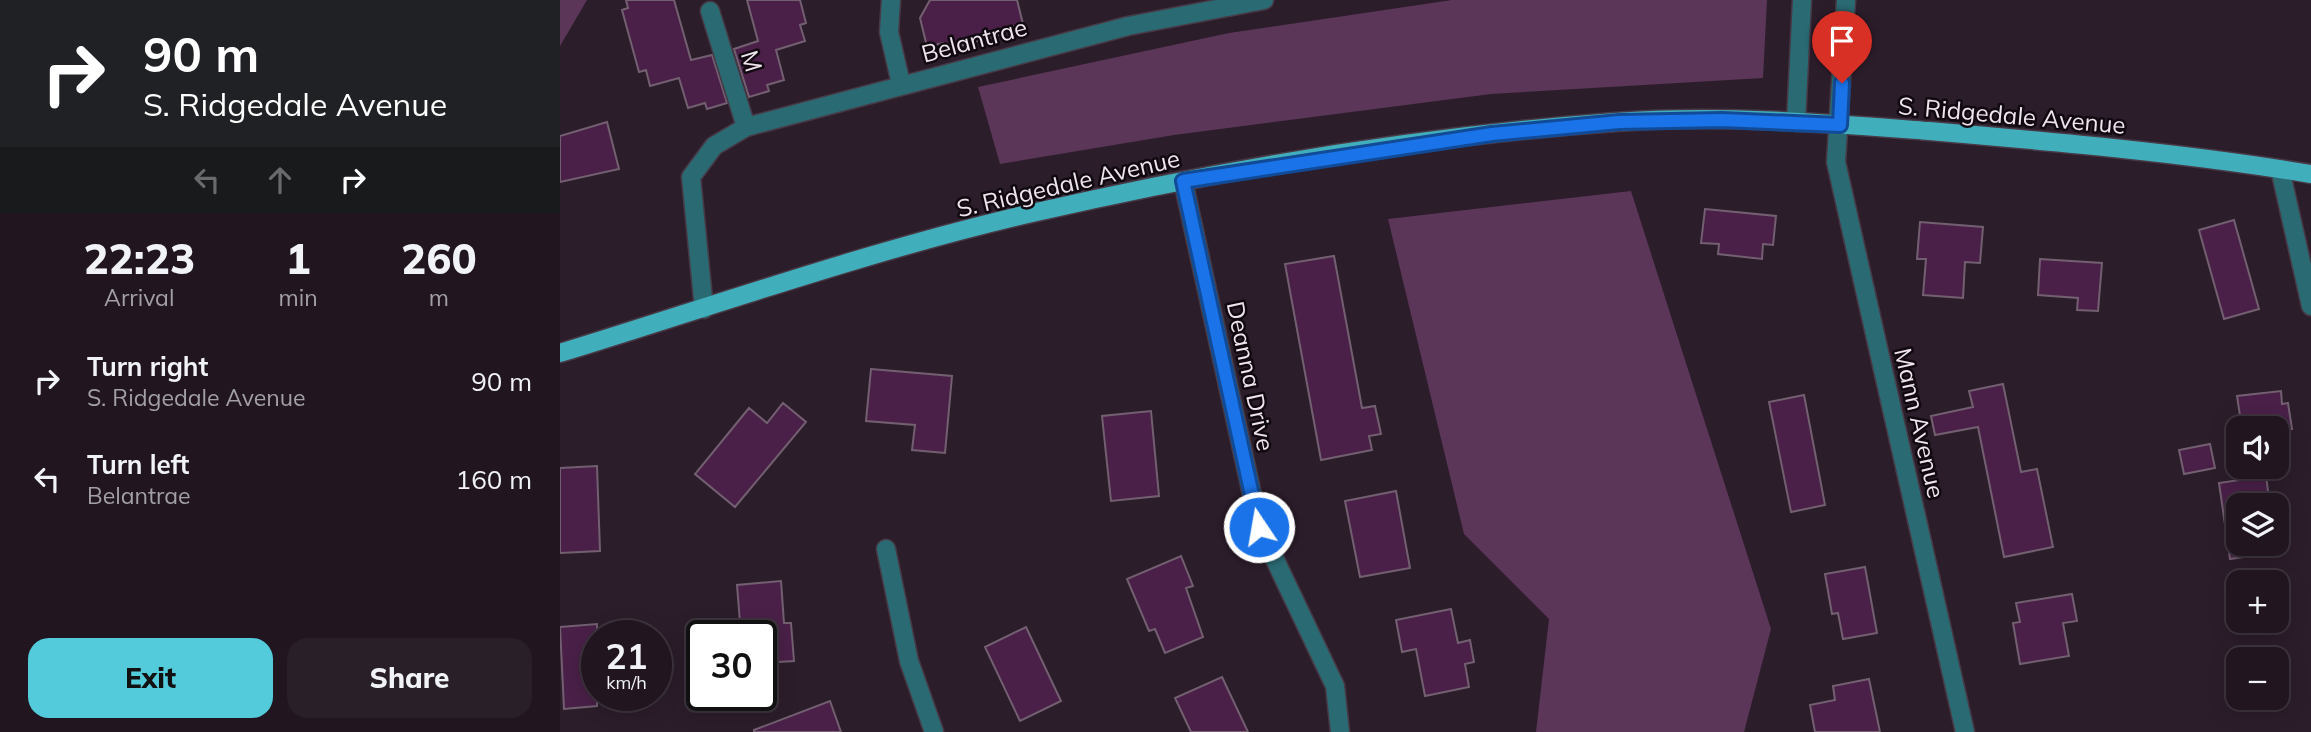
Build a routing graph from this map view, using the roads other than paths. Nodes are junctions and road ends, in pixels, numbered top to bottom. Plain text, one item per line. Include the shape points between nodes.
1 (891, 0) edge
2 (1264, 0) edge
3 (1802, 0) edge
4 (1846, 0) edge
5 (1197, 6) edge
6 (710, 11) dead end
7 (901, 84) junction
8 (1796, 122) junction
9 (1840, 125) junction
10 (746, 127) junction
11 (2280, 169) junction
12 (2311, 174) edge
13 (1183, 181) junction
14 (2311, 306) edge
15 (704, 309) junction
16 (560, 354) edge
17 (886, 550) dead end
18 (934, 732) edge
19 (1340, 732) edge
20 (1965, 732) edge

1 - 7 street, Belantrae via 889,32
2 - 5 street, Belantrae
3 - 8 street
4 - 9 street
5 - 7 street, Belantrae
6 - 10 street, M
7 - 10 street, Belantrae
8 - 9 main road, S. Ridgedale Avenue
8 - 13 main road, S. Ridgedale Avenue via 1619,122 1492,134
9 - 11 main road, S. Ridgedale Avenue via 2181,155
9 - 20 street, Mann Avenue via 1836,162
10 - 15 street, Belantrae via 714,146 691,177
11 - 12 main road, S. Ridgedale Avenue
11 - 14 street
13 - 15 main road, S. Ridgedale Avenue via 1028,214
13 - 19 street, Deanna Drive via 1259,527 1335,686
15 - 16 main road, S. Ridgedale Avenue
17 - 18 street via 909,661

